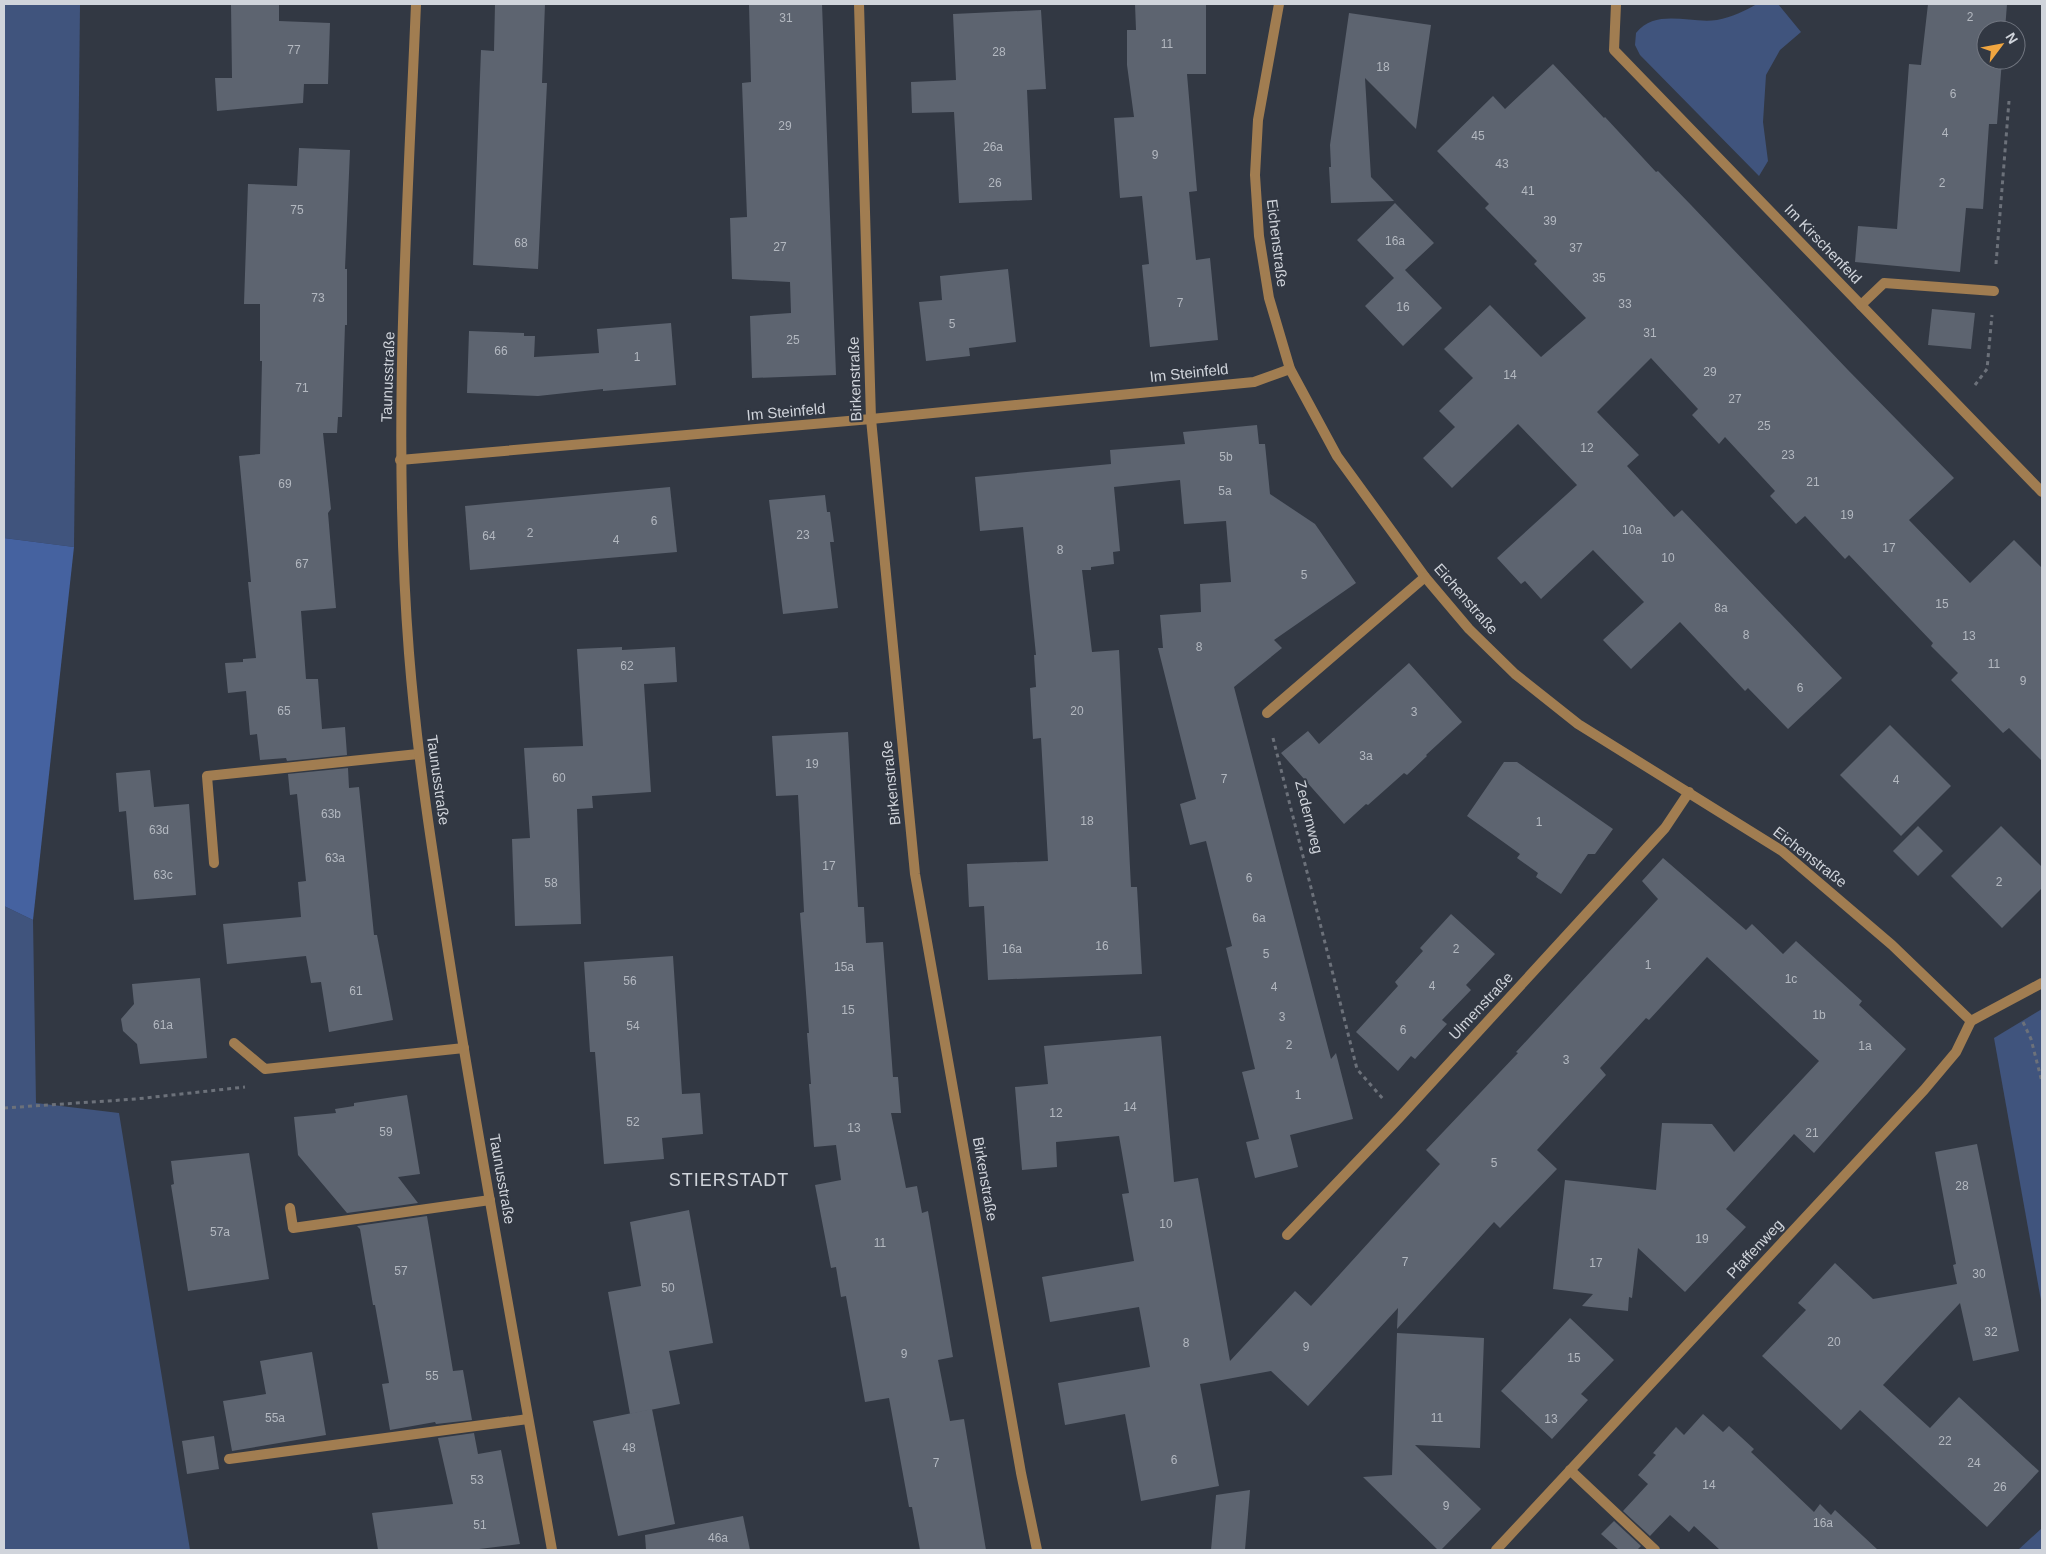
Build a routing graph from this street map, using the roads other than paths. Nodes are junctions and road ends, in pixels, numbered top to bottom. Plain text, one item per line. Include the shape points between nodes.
1 (416, 4) edge
2 (859, 4) edge
3 (1279, 4) edge
4 (1616, 4) edge
5 (1994, 291) road end
6 (1861, 305) junction
7 (1290, 369) junction
8 (871, 419) junction
9 (400, 460) junction
10 (2041, 488) edge
11 (1425, 576) junction
12 (1267, 713) road end
13 (418, 754) junction
14 (1689, 792) junction
15 (214, 863) dead end
16 (2042, 983) edge
17 (1971, 1021) junction
18 (234, 1043) dead end
19 (464, 1048) junction
20 (490, 1200) junction
21 (290, 1208) dead end
22 (1287, 1234) dead end
23 (528, 1419) junction
24 (229, 1459) dead end
25 (1570, 1470) junction
26 (552, 1550) edge
27 (1037, 1550) edge
28 (1496, 1550) edge
29 (1655, 1550) edge

1 - 9 street, Taunusstraße
2 - 8 street, Birkenstraße
3 - 7 street, Eichenstraße via 1258,120 1255,175 1259,236 1269,298
4 - 6 street, Im Kirschenfeld via 1614,50
5 - 6 street via 1884,283
6 - 10 street, Im Kirschenfeld
7 - 8 street, Im Steinfeld via 1254,382
7 - 11 street, Eichenstraße via 1337,456
8 - 9 street, Im Steinfeld
8 - 27 street, Birkenstraße via 915,874
9 - 13 street, Taunusstraße via 409,650
11 - 12 street
11 - 14 street, Eichenstraße via 1469,629 1522,679 1578,724
13 - 15 street via 207,776
13 - 19 street, Taunusstraße
14 - 17 street, Eichenstraße via 1782,851 1892,945
14 - 22 street, Ulmenstraße via 1666,828 1399,1118
16 - 17 street
17 - 25 street, Pfaffenweg via 1956,1052 1924,1090
18 - 19 street via 266,1069
19 - 20 street, Taunusstraße
20 - 21 street via 293,1228
20 - 23 street, Taunusstraße
23 - 24 street
23 - 26 street, Taunusstraße
25 - 28 street, Pfaffenweg
25 - 29 street

